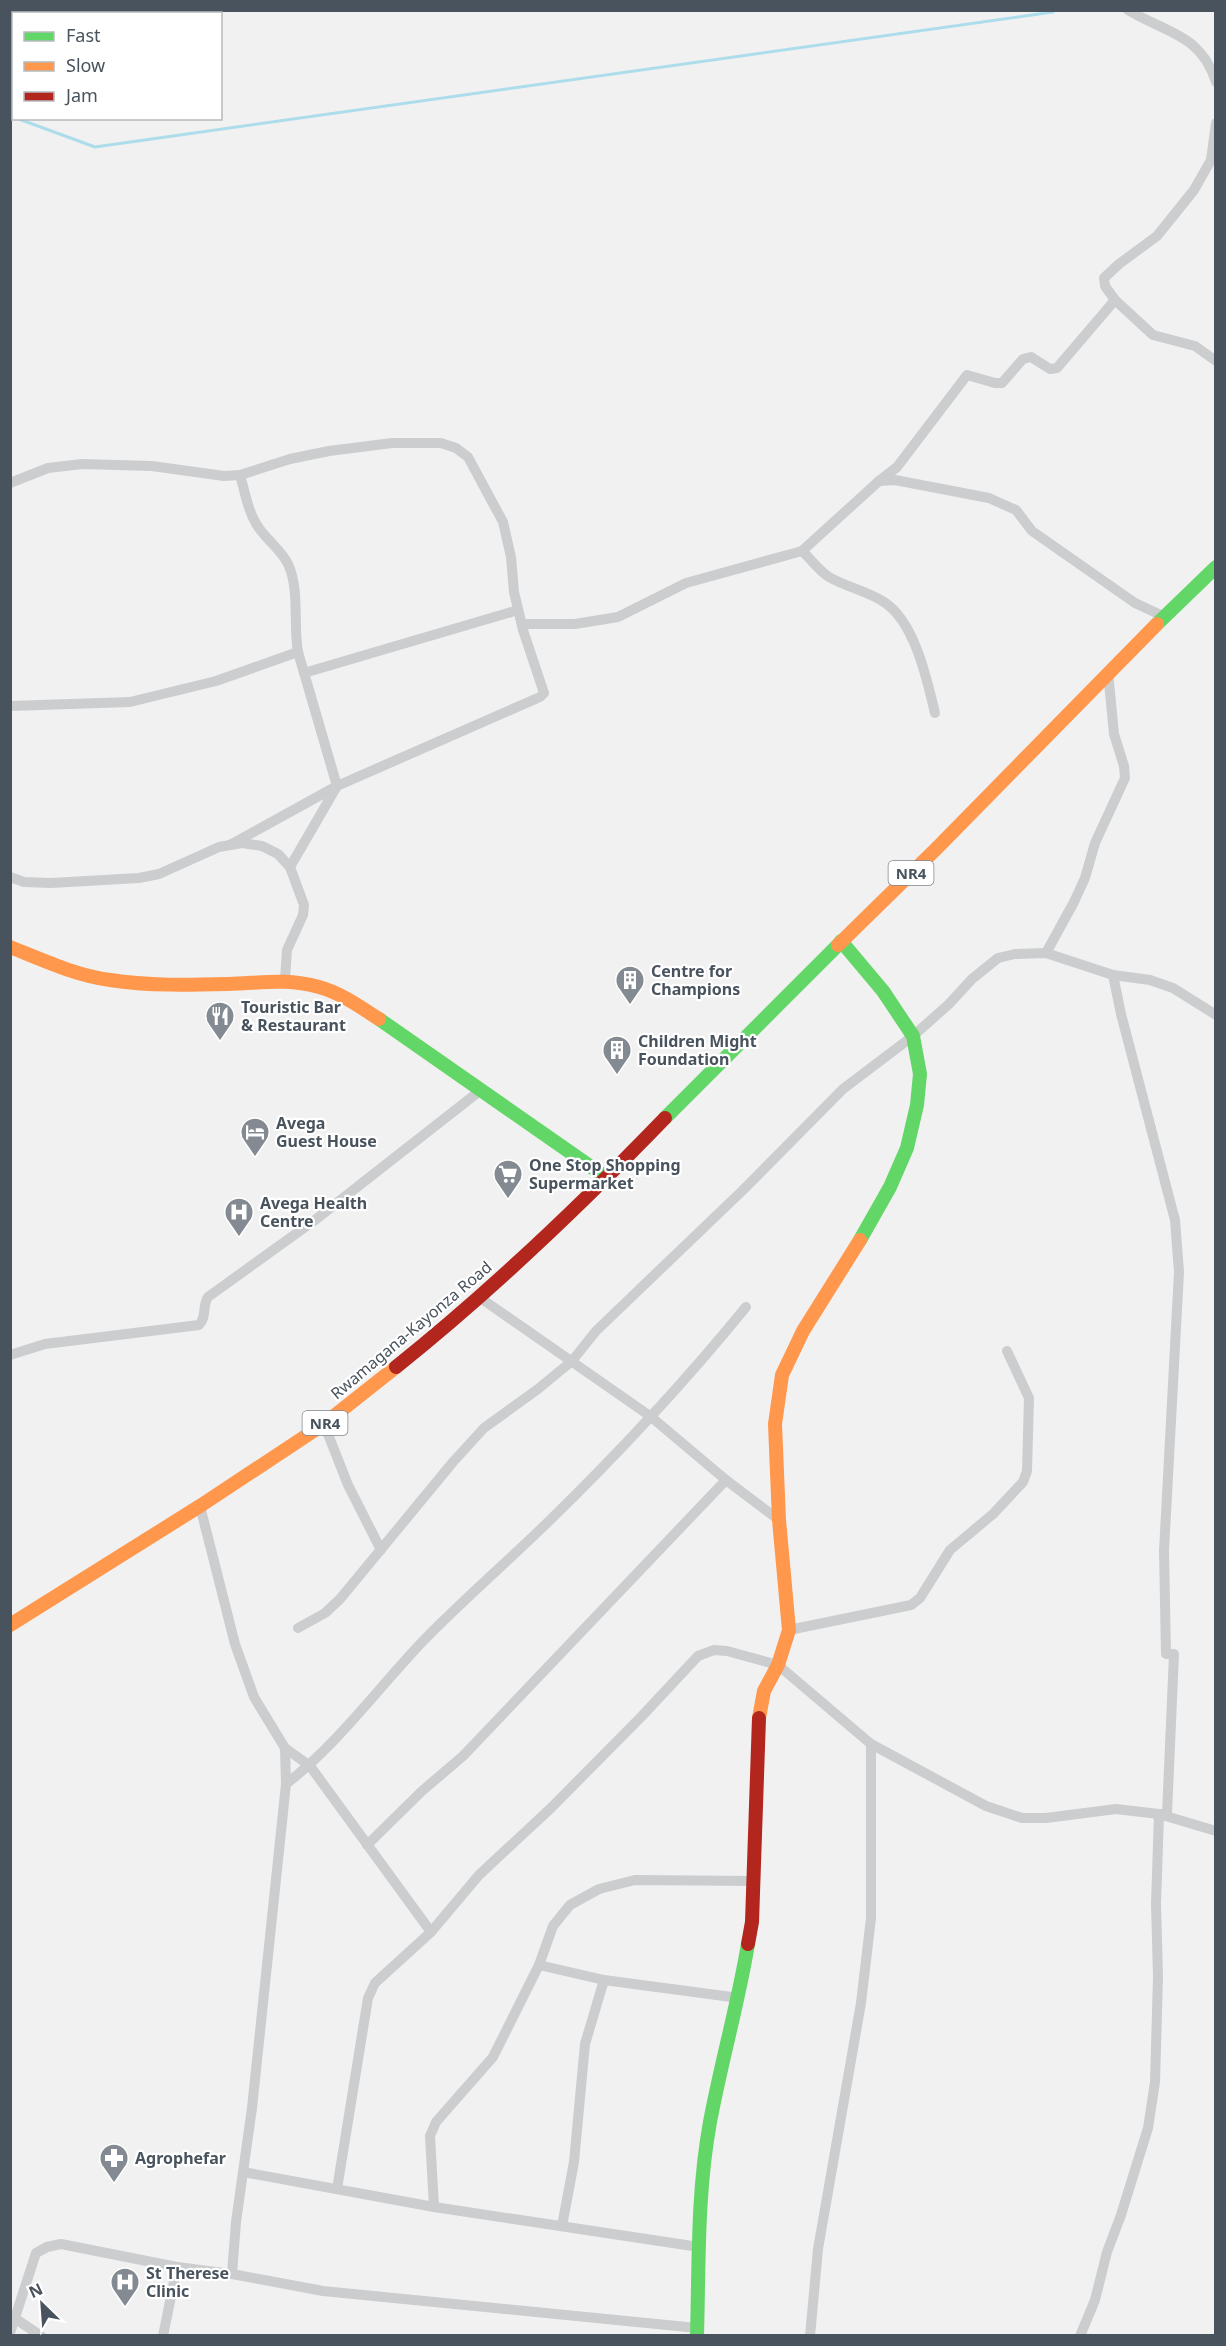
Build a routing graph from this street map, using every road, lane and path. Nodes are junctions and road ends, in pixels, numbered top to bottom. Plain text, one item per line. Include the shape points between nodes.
1 (1128, 10) edge
2 (1211, 56) edge
3 (1215, 82) edge
4 (1215, 123) edge
5 (1211, 167) edge
6 (1115, 300) junction
7 (1215, 361) edge
8 (240, 475) junction
9 (879, 481) junction
10 (10, 483) edge
11 (802, 551) junction
12 (1215, 567) edge
13 (518, 610) junction
14 (1165, 616) junction
15 (522, 624) junction
16 (298, 652) junction
17 (1108, 672) junction
18 (304, 673) junction
19 (10, 706) edge
20 (935, 713) dead end
21 (337, 786) junction
22 (230, 845) junction
23 (290, 867) junction
24 (10, 877) edge
25 (842, 941) junction
26 (10, 947) edge
27 (1046, 953) junction
28 (1113, 975) junction
29 (285, 980) junction
30 (1215, 1016) edge
31 (913, 1036) junction
32 (481, 1090) junction
33 (607, 1178) junction
34 (479, 1296) junction
35 (746, 1307) dead end
36 (1007, 1351) dead end
37 (10, 1355) edge
38 (572, 1361) junction
39 (650, 1416) junction
40 (324, 1424) junction
41 (726, 1480) junction
42 (200, 1506) junction
43 (779, 1520) junction
44 (381, 1550) junction
45 (10, 1625) edge
46 (298, 1628) dead end
47 (789, 1630) junction
48 (778, 1665) junction
49 (871, 1744) junction
50 (285, 1748) junction
51 (310, 1766) junction
52 (286, 1784) junction
53 (1159, 1814) junction
54 (1215, 1831) edge
55 (367, 1845) junction
56 (754, 1881) junction
57 (431, 1932) junction
58 (539, 1965) junction
59 (604, 1980) junction
60 (739, 1998) junction
61 (243, 2172) junction
62 (337, 2189) junction
63 (434, 2207) junction
64 (562, 2226) junction
65 (699, 2247) junction
66 (177, 2267) junction
67 (232, 2274) junction
68 (12, 2316) edge
69 (10, 2332) edge
70 (697, 2332) edge
71 (41, 2336) edge
72 (163, 2336) edge
73 (810, 2336) edge
74 (1080, 2336) edge

1 - 2 street
2 - 3 street
4 - 5 street
5 - 6 street via 1157,236 1104,278
6 - 7 street via 1153,335 1195,346
6 - 9 street via 1057,368 1050,369 1031,357 1023,359 1002,382 967,375 897,468
8 - 10 street via 82,464 48,468
8 - 13 street via 328,451 392,443 441,442 456,448 468,457 503,522
8 - 16 street via 257,526 288,563
9 - 11 street
9 - 14 street via 895,480 989,498 1016,510 1032,531 1135,603
11 - 15 street via 686,584 618,617 575,624
11 - 20 street via 827,576 884,602 897,614 916,650
12 - 14 main road, NR4
13 - 15 street
13 - 18 street
14 - 17 main road, NR4
15 - 21 street via 543,687 540,697
16 - 18 street
16 - 19 street via 216,681 130,702
17 - 25 main road, NR4
17 - 27 street via 1114,734 1125,778 1095,843 1078,894
18 - 21 street
21 - 22 street
21 - 23 street
22 - 23 street via 262,846 278,854
22 - 24 street via 159,874 139,878 51,884
23 - 29 street via 304,904 287,950
25 - 31 main road
25 - 33 main road, NR4
26 - 29 main road via 71,972 110,980 163,984
27 - 28 street
27 - 31 street via 998,958
28 - 30 street via 1173,988
28 - 53 street via 1175,1220 1179,1272 1164,1551 1166,1654 1174,1654 1167,1814
29 - 32 main road via 341,995
31 - 38 street via 843,1089 596,1331
31 - 43 main road via 920,1074 907,1148 890,1187 803,1331 782,1375 775,1424
32 - 33 main road
32 - 37 street via 315,1220 208,1297 199,1325 45,1344
33 - 34 main road, Rwamagana-Kayonza Road / NR4
34 - 38 street
34 - 40 main road, Rwamagana-Kayonza Road / NR4
35 - 39 street
36 - 47 street via 1029,1398 1029,1461 1023,1482 993,1515 950,1550 921,1598 911,1605
38 - 39 street
38 - 44 street via 484,1428
39 - 41 street
39 - 51 street via 547,1523 425,1639
40 - 42 main road, Rwamagana-Kayonza Road / NR4
40 - 44 street via 348,1485
41 - 43 street
41 - 55 street via 463,1756
42 - 45 main road, Rwamagana-Kayonza Road / NR4
42 - 50 street via 235,1644 254,1696
43 - 47 main road
44 - 46 street via 340,1599
47 - 48 main road
48 - 49 street
48 - 56 main road via 759,1708
48 - 57 street via 727,1651 714,1650 698,1656 551,1808 479,1875
49 - 53 street via 986,1806 1022,1818 1116,1809
49 - 73 street via 871,1918 861,2002 818,2249
50 - 51 street
50 - 52 street
51 - 52 street
51 - 55 street
52 - 61 street
53 - 54 street
53 - 74 street via 1155,2082 1148,2128 1095,2300
55 - 57 street
56 - 58 street via 635,1880 598,1889 570,1905 553,1926
56 - 60 main road via 752,1922
57 - 62 street via 375,1983 368,1998
58 - 59 street
58 - 63 street via 493,2057 436,2122 430,2136
59 - 60 street
59 - 64 street via 585,2044 574,2162
60 - 65 main road via 710,2123 700,2197
61 - 62 street
61 - 67 street
62 - 63 street
63 - 64 street
64 - 65 street
65 - 70 main road
66 - 67 street
66 - 68 street via 61,2244 47,2247 36,2253
66 - 72 street
67 - 70 street via 323,2291
68 - 69 street
68 - 71 street

